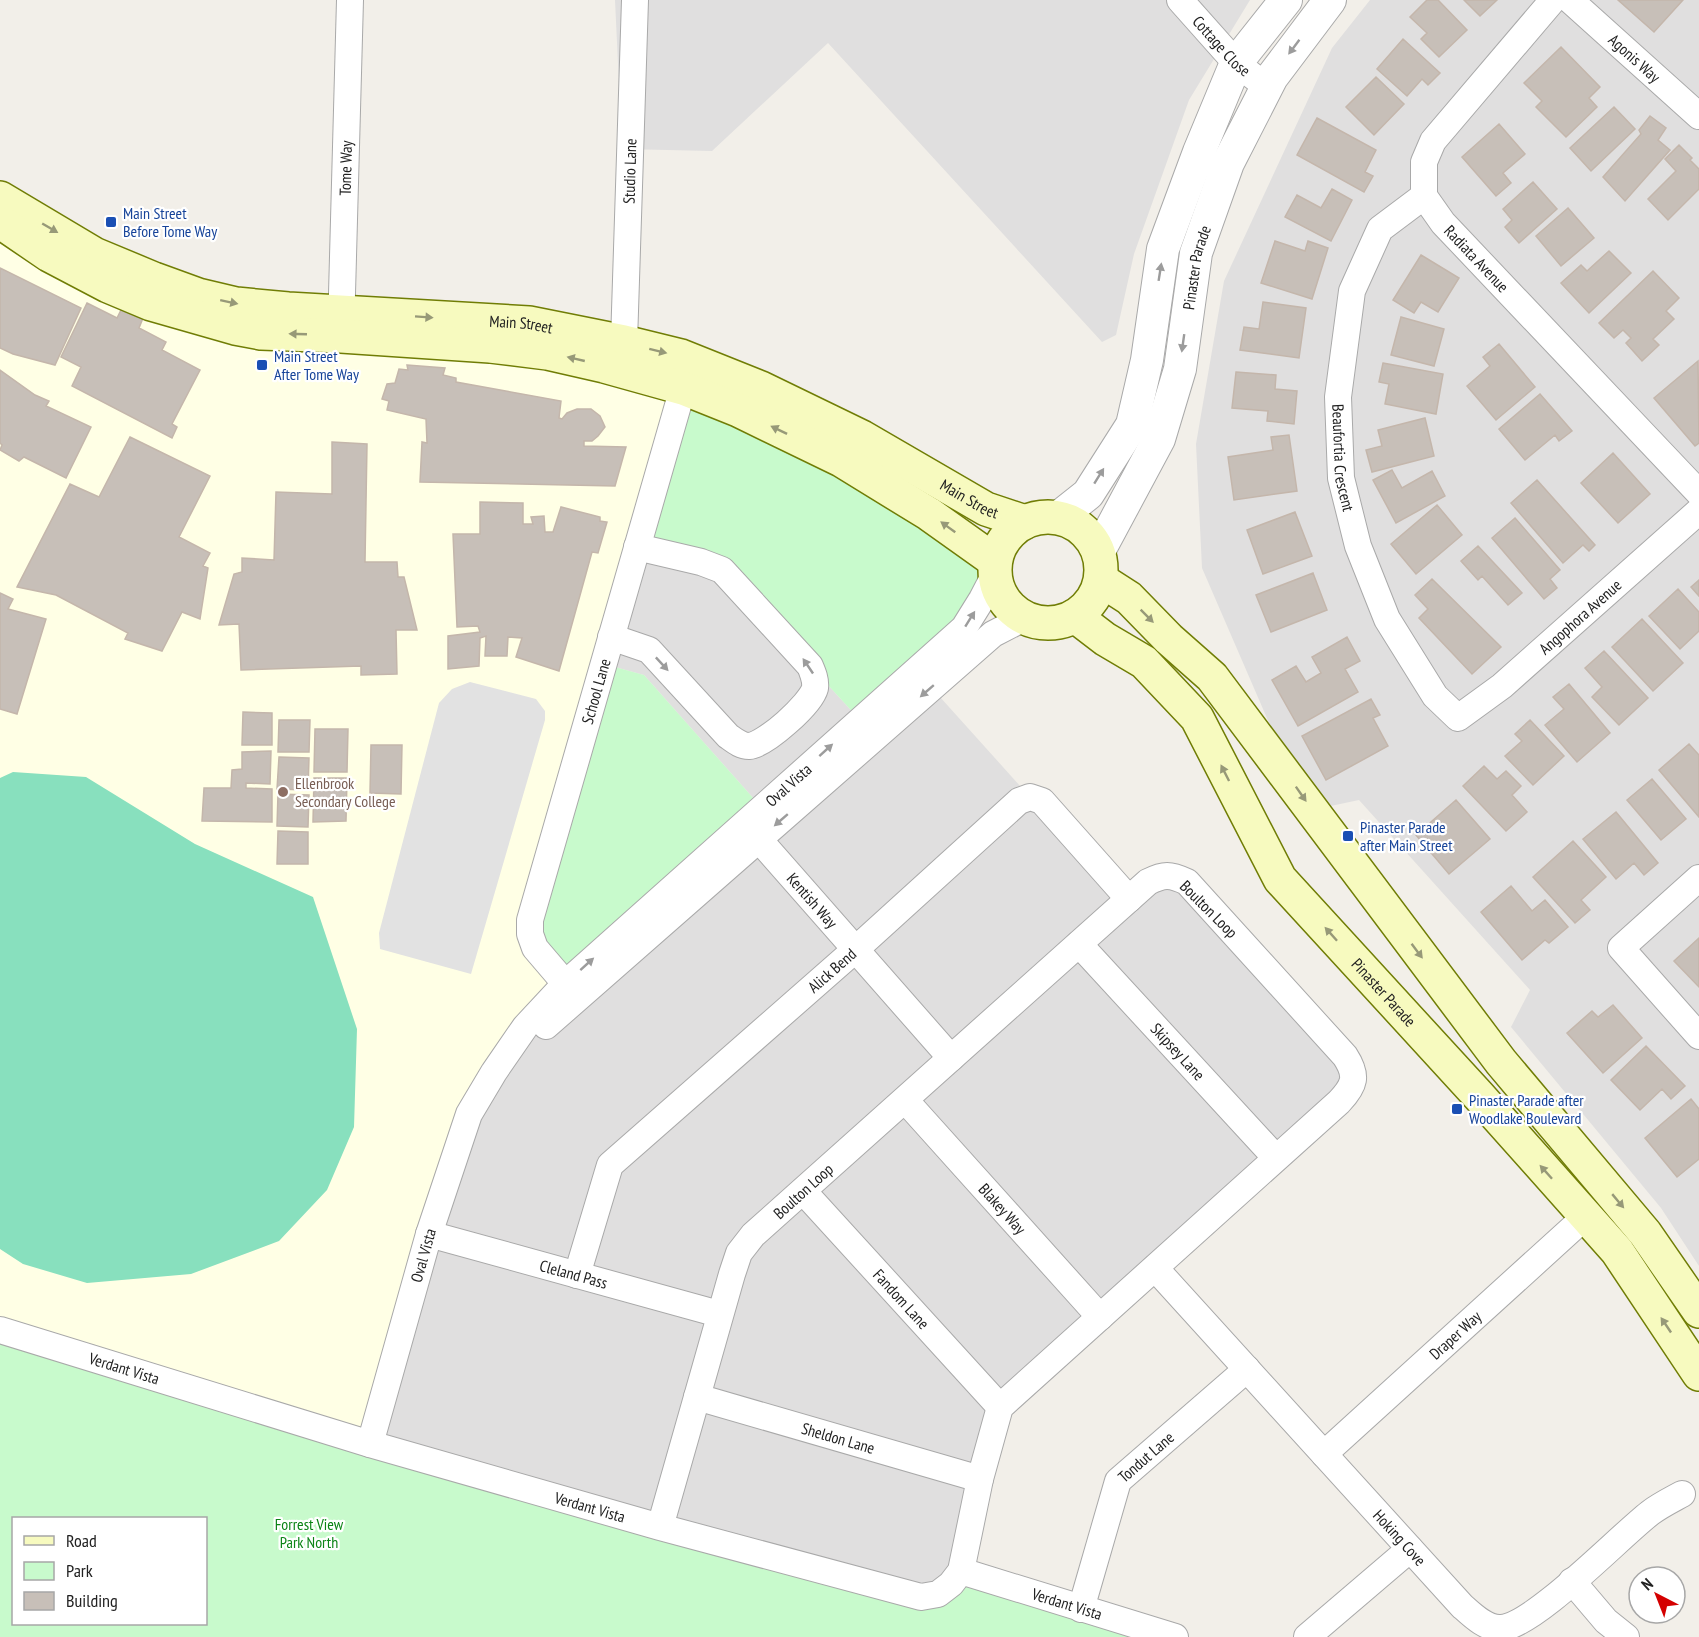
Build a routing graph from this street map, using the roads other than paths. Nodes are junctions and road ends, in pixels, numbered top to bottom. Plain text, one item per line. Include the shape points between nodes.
1 (350, 0) edge
2 (635, 0) edge
3 (1180, 0) edge
4 (1286, 0) edge
5 (1329, 0) edge
6 (1553, 0) edge
7 (1570, 0) edge
8 (1236, 63) junction
9 (1267, 87) junction
10 (1699, 116) edge
11 (1424, 196) junction
12 (0, 198) edge
13 (0, 220) edge
14 (341, 323) junction
15 (624, 342) junction
16 (683, 388) junction
17 (1699, 493) edge
18 (1699, 511) edge
19 (1059, 517) junction
20 (1025, 522) junction
21 (637, 547) junction
22 (1100, 566) junction
23 (995, 568) junction
24 (1075, 616) junction
25 (1024, 618) junction
26 (611, 637) junction
27 (1458, 718) joint
28 (752, 832) junction
29 (1699, 878) edge
30 (1129, 899) junction
31 (1079, 944) junction
32 (856, 949) junction
33 (572, 991) junction
34 (1699, 1036) edge
35 (951, 1058) junction
36 (904, 1100) junction
37 (1276, 1158) junction
38 (803, 1191) junction
39 (1586, 1216) junction
40 (429, 1233) junction
41 (1155, 1268) junction
42 (577, 1275) junction
43 (1699, 1311) edge
44 (719, 1314) junction
45 (1100, 1317) junction
46 (0, 1330) edge
47 (1247, 1369) junction
48 (1699, 1374) edge
49 (697, 1397) junction
50 (1000, 1407) junction
51 (370, 1444) junction
52 (1324, 1454) junction
53 (981, 1479) junction
54 (1682, 1494) dead end
55 (660, 1527) junction
56 (1410, 1549) junction
57 (961, 1571) junction
58 (1572, 1581) junction
59 (1081, 1609) junction
60 (1175, 1637) edge
61 (1308, 1637) edge
62 (1626, 1637) edge

1 - 14 street, Tome Way
2 - 15 street, Studio Lane
3 - 8 street, Cottage Close
4 - 8 street, Pinaster Parade
5 -> 9 street, Pinaster Parade
6 - 11 street via 1433,141 1424,162
7 - 10 street, Agonis Way
8 - 9 street, Cottage Close
19 -> 8 street, Pinaster Parade via 1088,494 1132,424 1163,249
9 -> 22 street, Pinaster Parade via 1228,163 1196,253 1180,369 1159,439
11 - 17 street, Radiata Avenue via 1443,223
11 - 27 street, Beaufortia Crescent via 1380,229 1352,291 1338,397 1341,478 1358,546 1388,619 1435,696
12 -> 14 main road, Main Street via 94,254 154,279 236,304
14 -> 13 main road, Main Street via 261,333 151,304 49,255
14 -> 15 main road, Main Street via 529,323
16 -> 14 main road, Main Street via 547,353
15 -> 20 main road, Main Street via 681,356 761,388 862,437 986,509
16 - 21 street, School Lane
23 -> 16 main road, Main Street via 929,514 840,460
18 - 27 street, Angophora Avenue via 1502,686
19 - 20 main road
19 - 22 main road via 1090,536
20 - 23 main road via 1000,546
21 - 26 street, School Lane
26 -> 21 street via 649,650 728,736 746,746 767,738 810,700 814,689 810,666 722,570
22 - 24 main road via 1096,594
22 -> 43 main road via 1169,639 1212,676 1501,1062 1645,1233
23 - 25 main road via 1003,598
28 -> 23 street, Oval Vista via 964,628
24 - 25 main road via 1041,623
39 -> 24 main road, Pinaster Parade via 1280,879 1197,718 1144,662
25 -> 28 street, Oval Vista via 993,634
26 - 33 street, School Lane via 530,920 535,948
28 - 32 street, Kentish Way
28 - 33 street, Oval Vista
29 - 34 street via 1621,948
30 - 31 street, Boulton Loop
30 - 32 street, Alick Bend via 1051,810 1030,797 1019,801
30 - 37 street, Boulton Loop via 1161,875 1186,882 1353,1068 1354,1080 1348,1092
31 - 35 street, Boulton Loop
31 - 37 street, Skipsey Lane
32 - 35 street, Kentish Way
32 - 42 street, Alick Bend via 610,1165
33 - 40 street, Oval Vista via 525,1027 469,1114
35 - 36 street, Boulton Loop
36 - 38 street, Boulton Loop
36 - 45 street, Blakey Way
37 - 41 street, Boulton Loop
38 - 44 street, Boulton Loop via 753,1235 740,1253
38 - 50 street, Fandom Lane
48 -> 39 main road, Pinaster Parade via 1617,1251
39 - 52 street, Draper Way
40 - 42 street, Cleland Pass
40 - 51 street, Oval Vista
41 - 45 street, Boulton Loop
41 - 47 street, Hoking Cove
42 - 44 street, Cleland Pass
44 - 49 street, Boulton Loop
45 - 50 street, Boulton Loop
46 - 51 street, Verdant Vista
47 - 52 street, Hoking Cove
47 - 59 street, Tondut Lane via 1118,1481
49 - 53 street, Sheldon Lane
49 - 55 street, Boulton Loop
50 - 53 street
51 - 55 street, Verdant Vista
52 - 56 street, Hoking Cove
53 - 57 street
54 - 58 street, Hoking Cove via 1651,1512
55 - 57 street, Verdant Vista via 921,1597 938,1594
56 - 58 street, Hoking Cove via 1472,1616 1500,1629 1539,1610
56 - 61 street
57 - 59 street, Verdant Vista
58 - 62 street via 1605,1621
59 - 60 street, Verdant Vista

